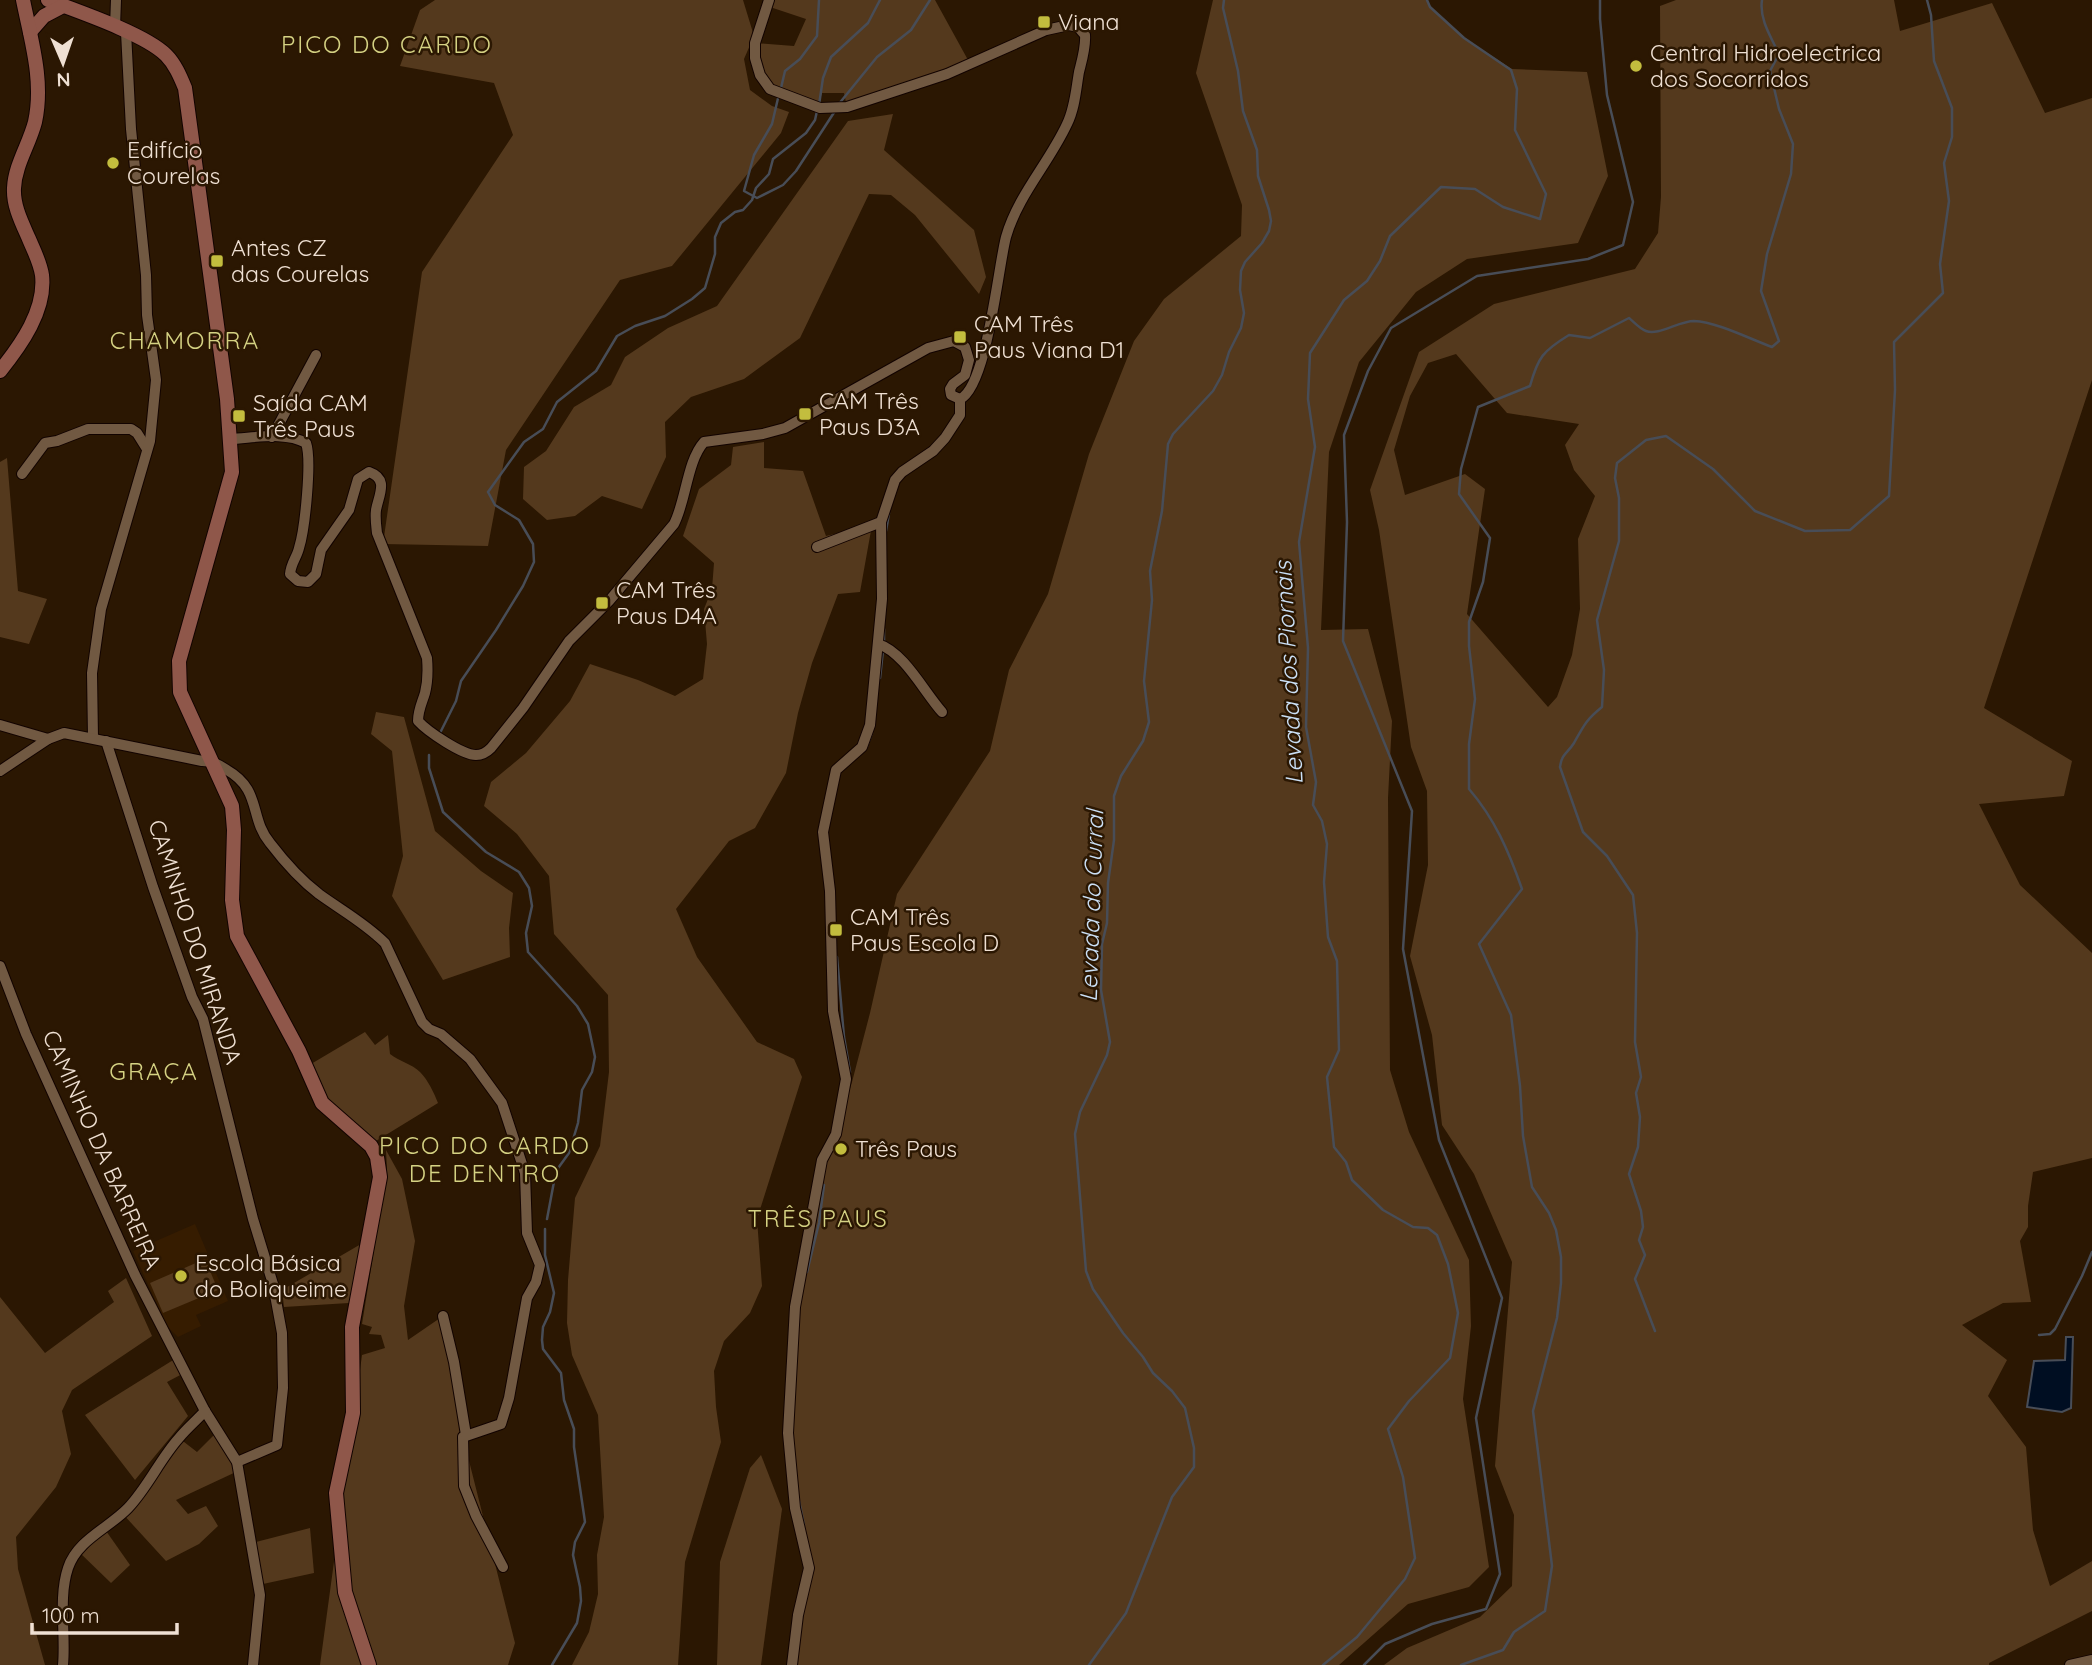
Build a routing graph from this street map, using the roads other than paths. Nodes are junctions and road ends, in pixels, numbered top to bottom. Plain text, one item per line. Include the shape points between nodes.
1 (23, 0) edge
2 (48, 0) edge
3 (116, 0) edge
4 (769, 0) edge
5 (63, 6) junction
6 (120, 30) junction
7 (30, 32) junction
8 (316, 355) dead end
9 (0, 371) edge
10 (960, 399) junction
11 (272, 437) junction
12 (230, 439) junction
13 (147, 449) junction
14 (22, 474) dead end
15 (881, 522) junction
16 (817, 547) dead end
17 (878, 644) junction
18 (942, 712) dead end
19 (0, 725) edge
20 (93, 738) junction
21 (47, 739) junction
22 (106, 741) junction
23 (212, 761) junction
24 (0, 771) edge
25 (0, 966) edge
26 (443, 1316) dead end
27 (205, 1411) junction
28 (466, 1435) junction
29 (237, 1462) junction
30 (503, 1567) dead end
31 (2092, 1660) edge
32 (63, 1665) edge
33 (253, 1665) edge
34 (369, 1665) edge
35 (792, 1665) edge
36 (2070, 1665) edge

1 - 7 main road
2 - 5 main road
3 - 6 street
4 - 10 street via 755,58 764,83 820,108 847,107 969,66 1046,30 1078,27 1085,41 1067,124 1018,205 1006,237 978,370
5 - 6 main road
5 - 7 main road via 44,16
6 - 12 main road via 165,54 185,88
6 - 13 street via 156,380
7 - 9 main road via 38,74 37,111 14,190 15,204 39,263 42,293 22,341
8 - 11 street
10 - 11 street via 954,398 950,389 965,375 968,356 965,347 954,341 928,348 785,428 704,442 674,524 569,641 491,748 468,754 418,721 427,658 377,533 380,478 369,472 358,479 349,510 321,551 313,579 298,581 290,567 299,548 309,450 300,439
10 - 15 street via 960,415 946,438 895,480
11 - 12 street
12 - 23 main road via 232,472 178,670 180,692
13 - 14 street via 131,429 80,430 45,443
13 - 20 street via 101,609 92,673
15 - 16 street
15 - 17 street
17 - 18 street via 898,655
17 - 35 street via 867,738 836,770 823,832 834,1011 846,1079 836,1134 822,1160 795,1307 788,1433 795,1508 809,1568
19 - 21 street
20 - 21 street via 64,733
20 - 22 street
21 - 24 street
22 - 23 street
22 - 29 street, CAMINHO DO MIRANDA via 153,887 203,1019 273,1283 282,1334 277,1445
23 - 28 street via 244,782 268,842 317,893 384,943 422,1022 470,1059 502,1103 513,1132 525,1173 527,1233 540,1272 527,1298 501,1424
23 - 34 main road via 227,790 234,819 232,900 237,936 322,1103 365,1139 379,1163 352,1327 353,1413 336,1493 345,1591
25 - 27 street, CAMINHO DA BARREIRA via 135,1275
26 - 28 street
27 - 29 street, CAMINHO DA BARREIRA
27 - 32 street via 179,1438 129,1507 78,1551 68,1567
28 - 30 street via 464,1486
29 - 33 street, CAMINHO DA BARREIRA via 260,1595
31 - 36 street

